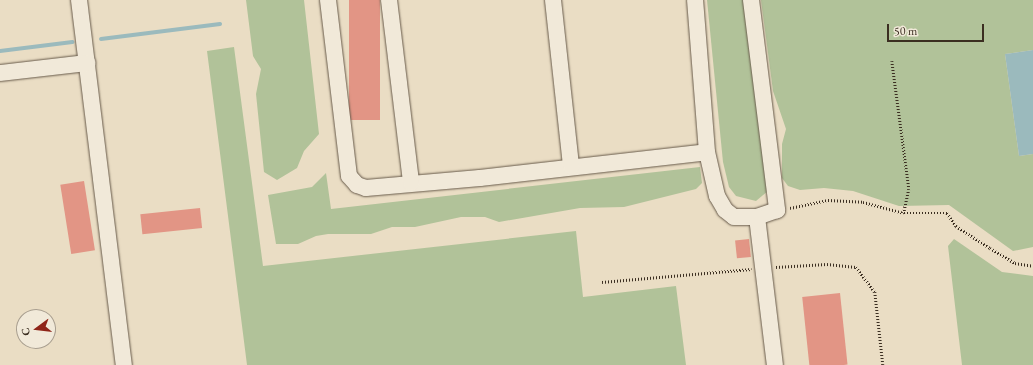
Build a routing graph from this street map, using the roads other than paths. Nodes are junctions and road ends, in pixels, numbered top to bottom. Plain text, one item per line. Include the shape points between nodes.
1 (79, 0) edge
2 (328, 0) edge
3 (389, 0) edge
4 (553, 0) edge
5 (695, 0) edge
6 (752, 0) edge
7 (86, 63) junction
8 (0, 73) edge
9 (708, 152) junction
10 (571, 166) junction
11 (412, 183) junction
12 (757, 217) junction
13 (124, 365) edge
14 (774, 365) edge

1 - 7 lane
2 - 11 lane via 349,176 357,185 366,188
3 - 11 lane
4 - 10 lane
5 - 9 lane
6 - 12 lane via 777,210
7 - 8 lane
7 - 13 lane
9 - 10 lane
9 - 12 lane via 718,196 725,210 734,217
10 - 11 lane via 480,178
12 - 14 lane

